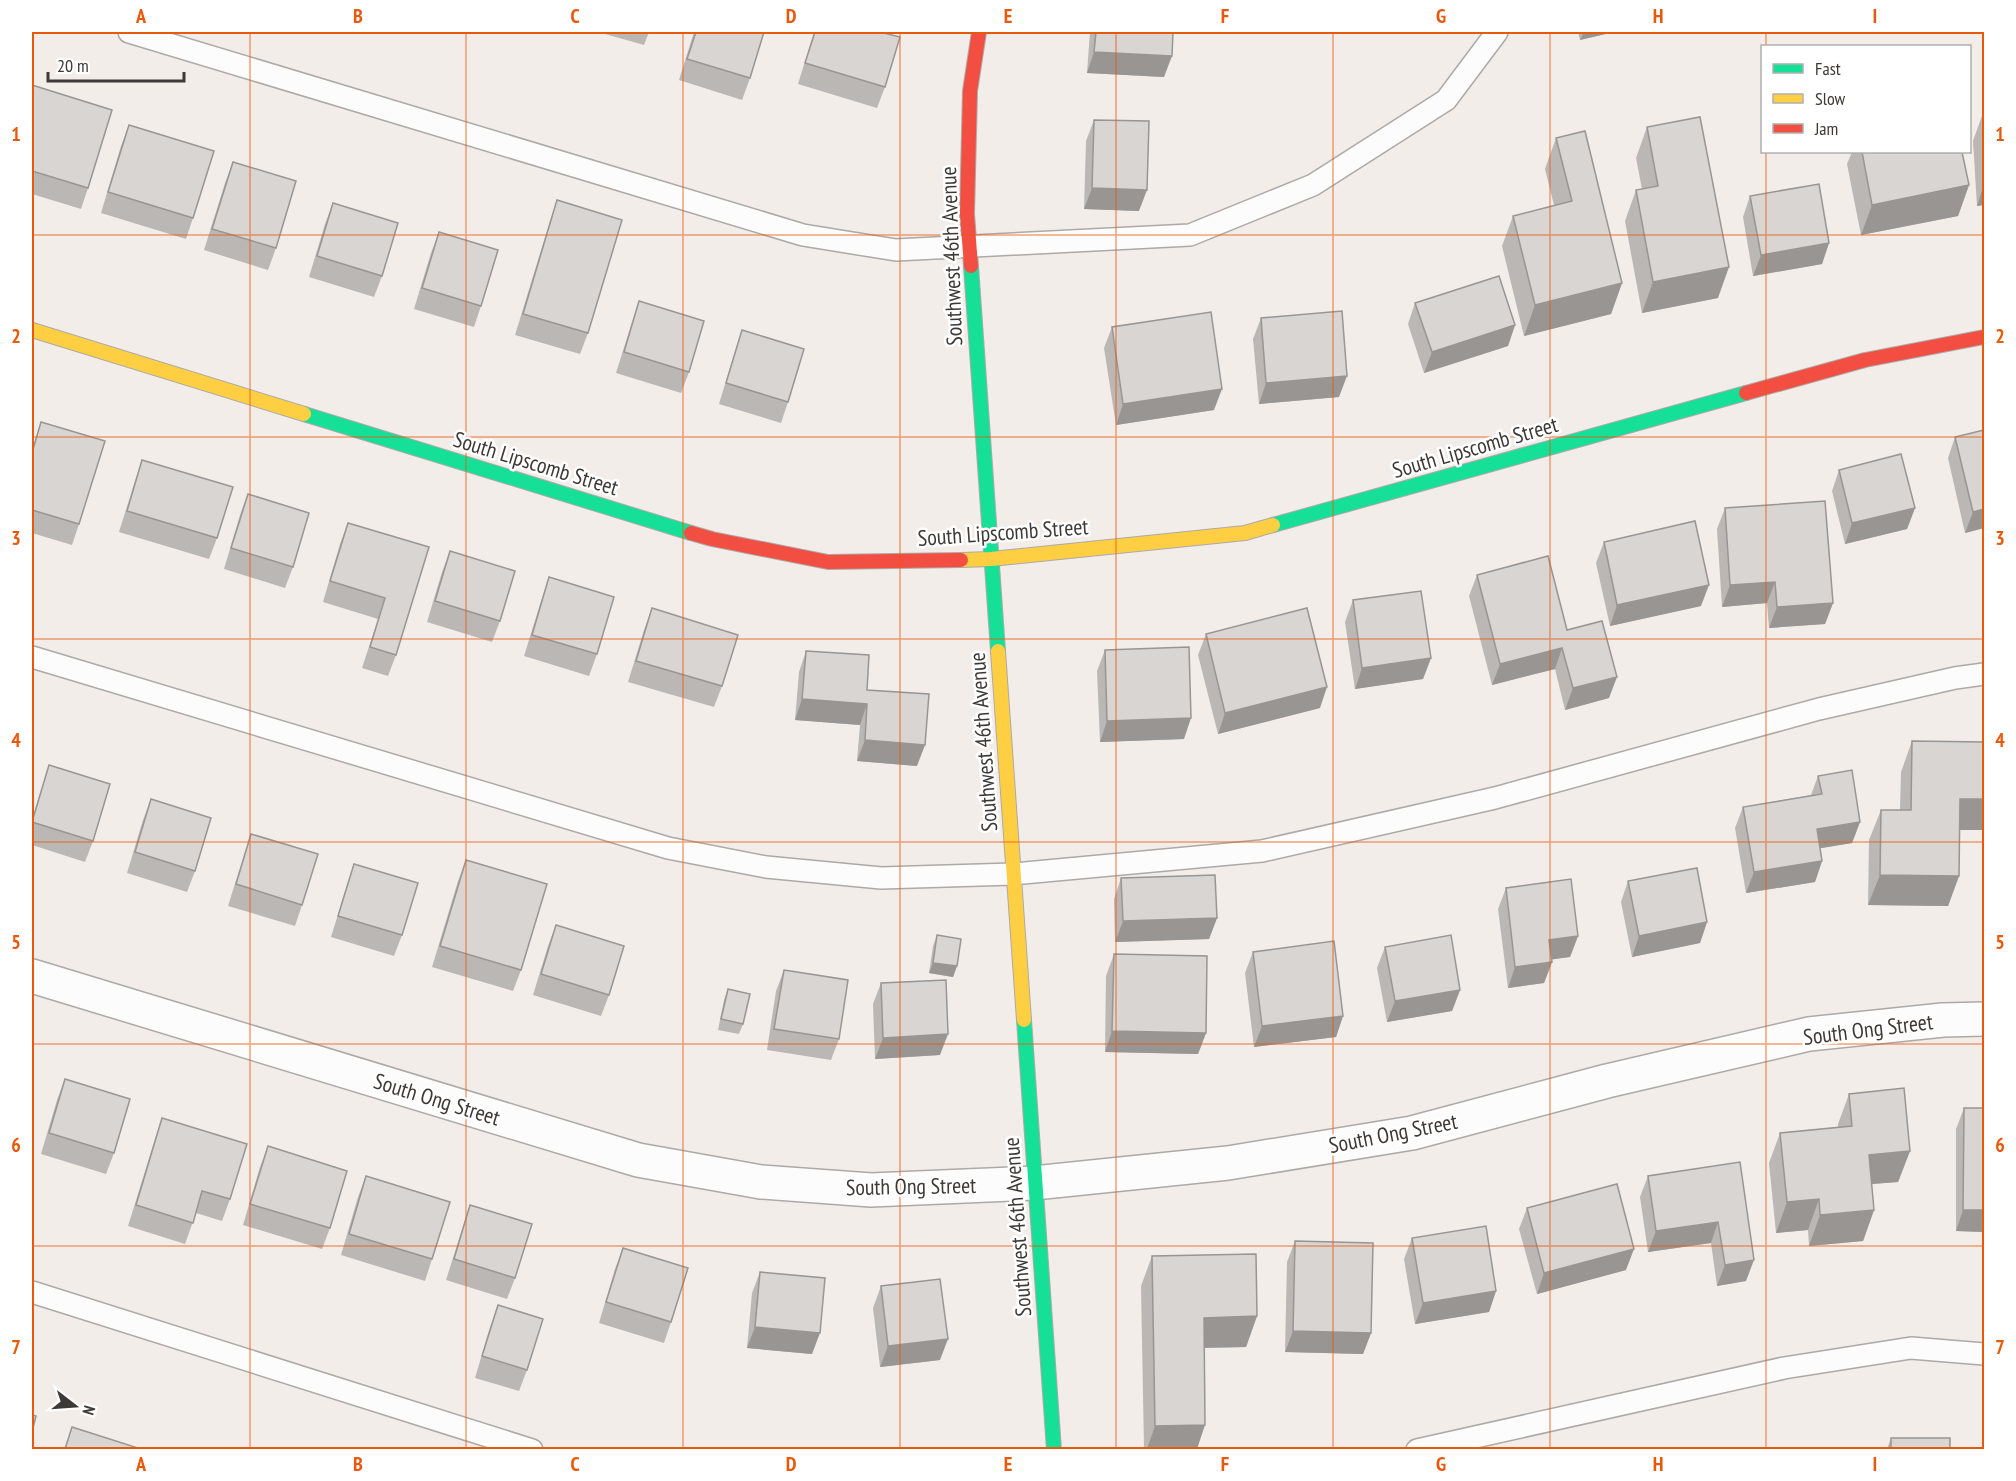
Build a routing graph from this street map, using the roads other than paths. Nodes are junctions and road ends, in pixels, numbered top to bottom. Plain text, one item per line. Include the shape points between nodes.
1 (129, 32) edge
2 (979, 32) edge
3 (1497, 32) edge
4 (969, 247) junction
5 (32, 330) edge
6 (1984, 337) edge
7 (991, 559) junction
8 (32, 657) edge
9 (1984, 674) edge
10 (1013, 874) junction
11 (32, 976) edge
12 (1984, 1019) edge
13 (1035, 1183) junction
14 (32, 1292) edge
15 (1984, 1354) edge
16 (532, 1449) edge
17 (1054, 1449) edge
18 (1417, 1449) edge

1 - 4 lane via 803,236 896,250
2 - 4 street, Southwest 46th Avenue via 970,91
3 - 4 lane via 1446,100 1313,185 1292,194 1190,235
4 - 7 street, Southwest 46th Avenue
5 - 7 street, South Lipscomb Street via 712,539 828,562
6 - 7 street, South Lipscomb Street via 1866,360 1245,533
7 - 10 street, Southwest 46th Avenue
8 - 10 lane via 668,848 766,867 881,878
9 - 10 lane via 1819,710 1496,798 1262,851
10 - 13 street, Southwest 46th Avenue
11 - 13 street, South Ong Street via 638,1160 761,1182 872,1190
12 - 13 street, South Ong Street via 1809,1034 1607,1081 1412,1133 1228,1163
13 - 17 street, Southwest 46th Avenue
14 - 16 lane
15 - 18 lane via 1911,1348 1784,1368

